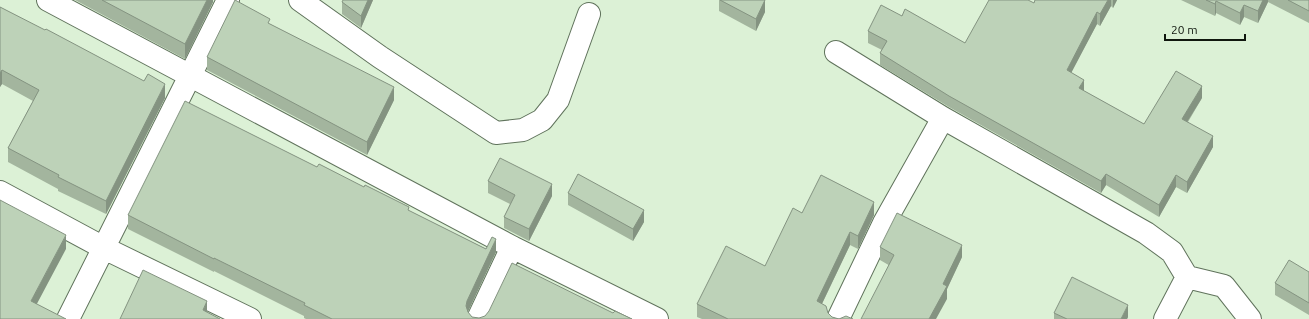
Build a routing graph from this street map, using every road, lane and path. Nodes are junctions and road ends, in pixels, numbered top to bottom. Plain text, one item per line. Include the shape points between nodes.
1 (48, 0) edge
2 (228, 0) edge
3 (300, 0) edge
4 (589, 14) dead end
5 (836, 52) dead end
6 (191, 76) junction
7 (943, 118) junction
8 (0, 192) edge
9 (512, 247) junction
10 (104, 248) junction
11 (1187, 277) junction
12 (68, 319) edge
13 (250, 319) edge
14 (478, 319) edge
15 (657, 319) edge
16 (838, 319) edge
17 (1165, 319) edge
18 (1250, 319) edge

1 - 6 street
2 - 6 street
3 - 4 street via 380,57 496,133 523,130 542,120 558,100
5 - 7 street
6 - 9 street
6 - 10 street
7 - 11 street via 1146,234 1172,252
7 - 16 street via 884,224
8 - 10 street
9 - 14 street
9 - 15 street
10 - 12 street
10 - 13 street
11 - 17 street
11 - 18 street via 1224,286

